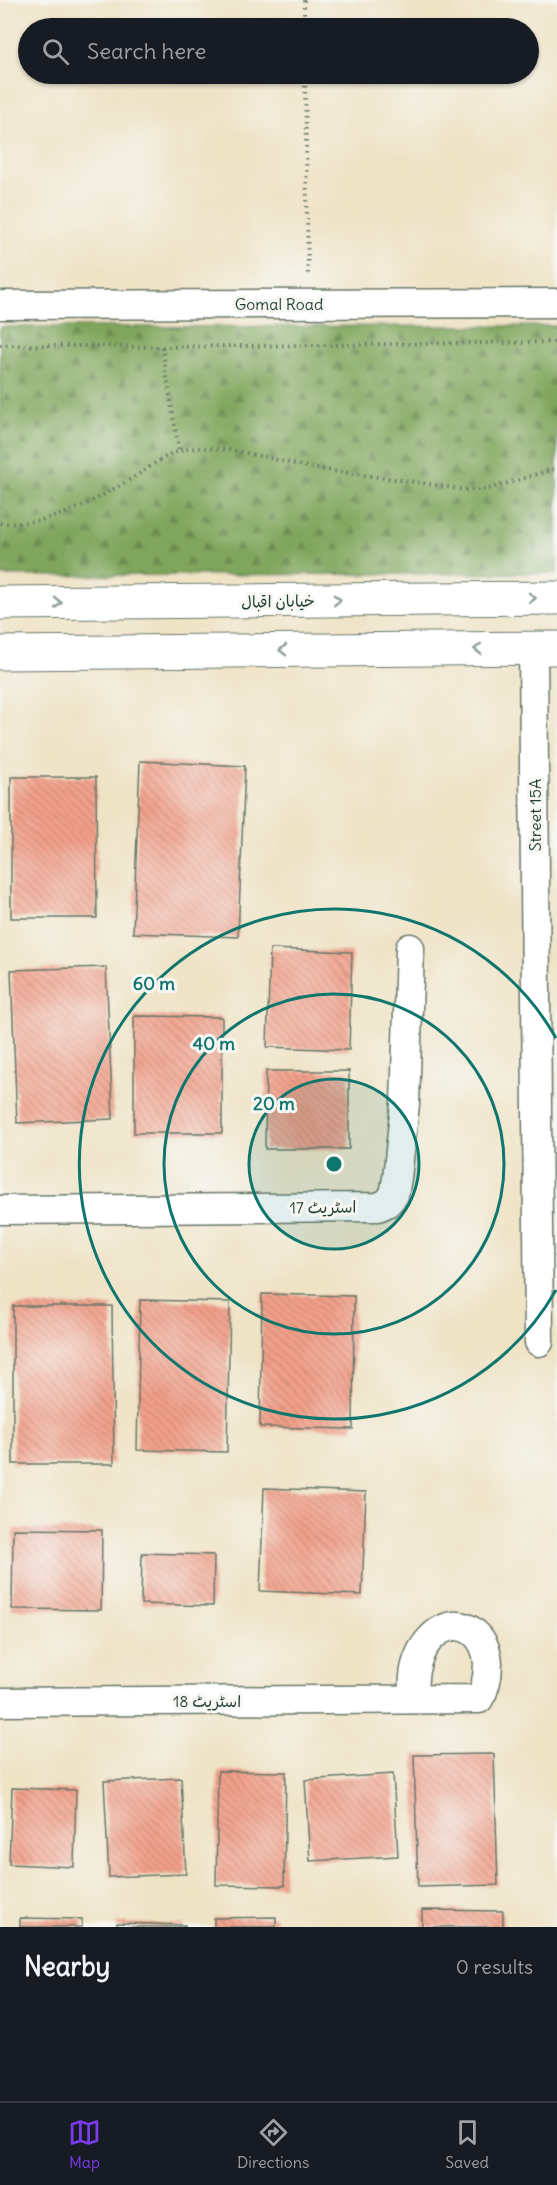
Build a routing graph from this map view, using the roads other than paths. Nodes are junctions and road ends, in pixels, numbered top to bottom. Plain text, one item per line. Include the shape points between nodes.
1 (557, 303) edge
2 (0, 305) edge
3 (557, 598) edge
4 (0, 603) edge
5 (545, 648) edge
6 (0, 653) edge
7 (410, 948) dead end
8 (0, 1210) edge
9 (538, 1342) dead end
10 (415, 1699) dead end
11 (0, 1702) edge

1 - 2 street, Gomal Road
4 -> 3 main road, خیابان اقبال
5 -> 6 main road
5 - 9 street, Street 15A
7 - 8 street, اسٹریٹ 17 via 405,1104 397,1178 394,1194 387,1203 378,1207
10 - 11 street, اسٹریٹ 18

